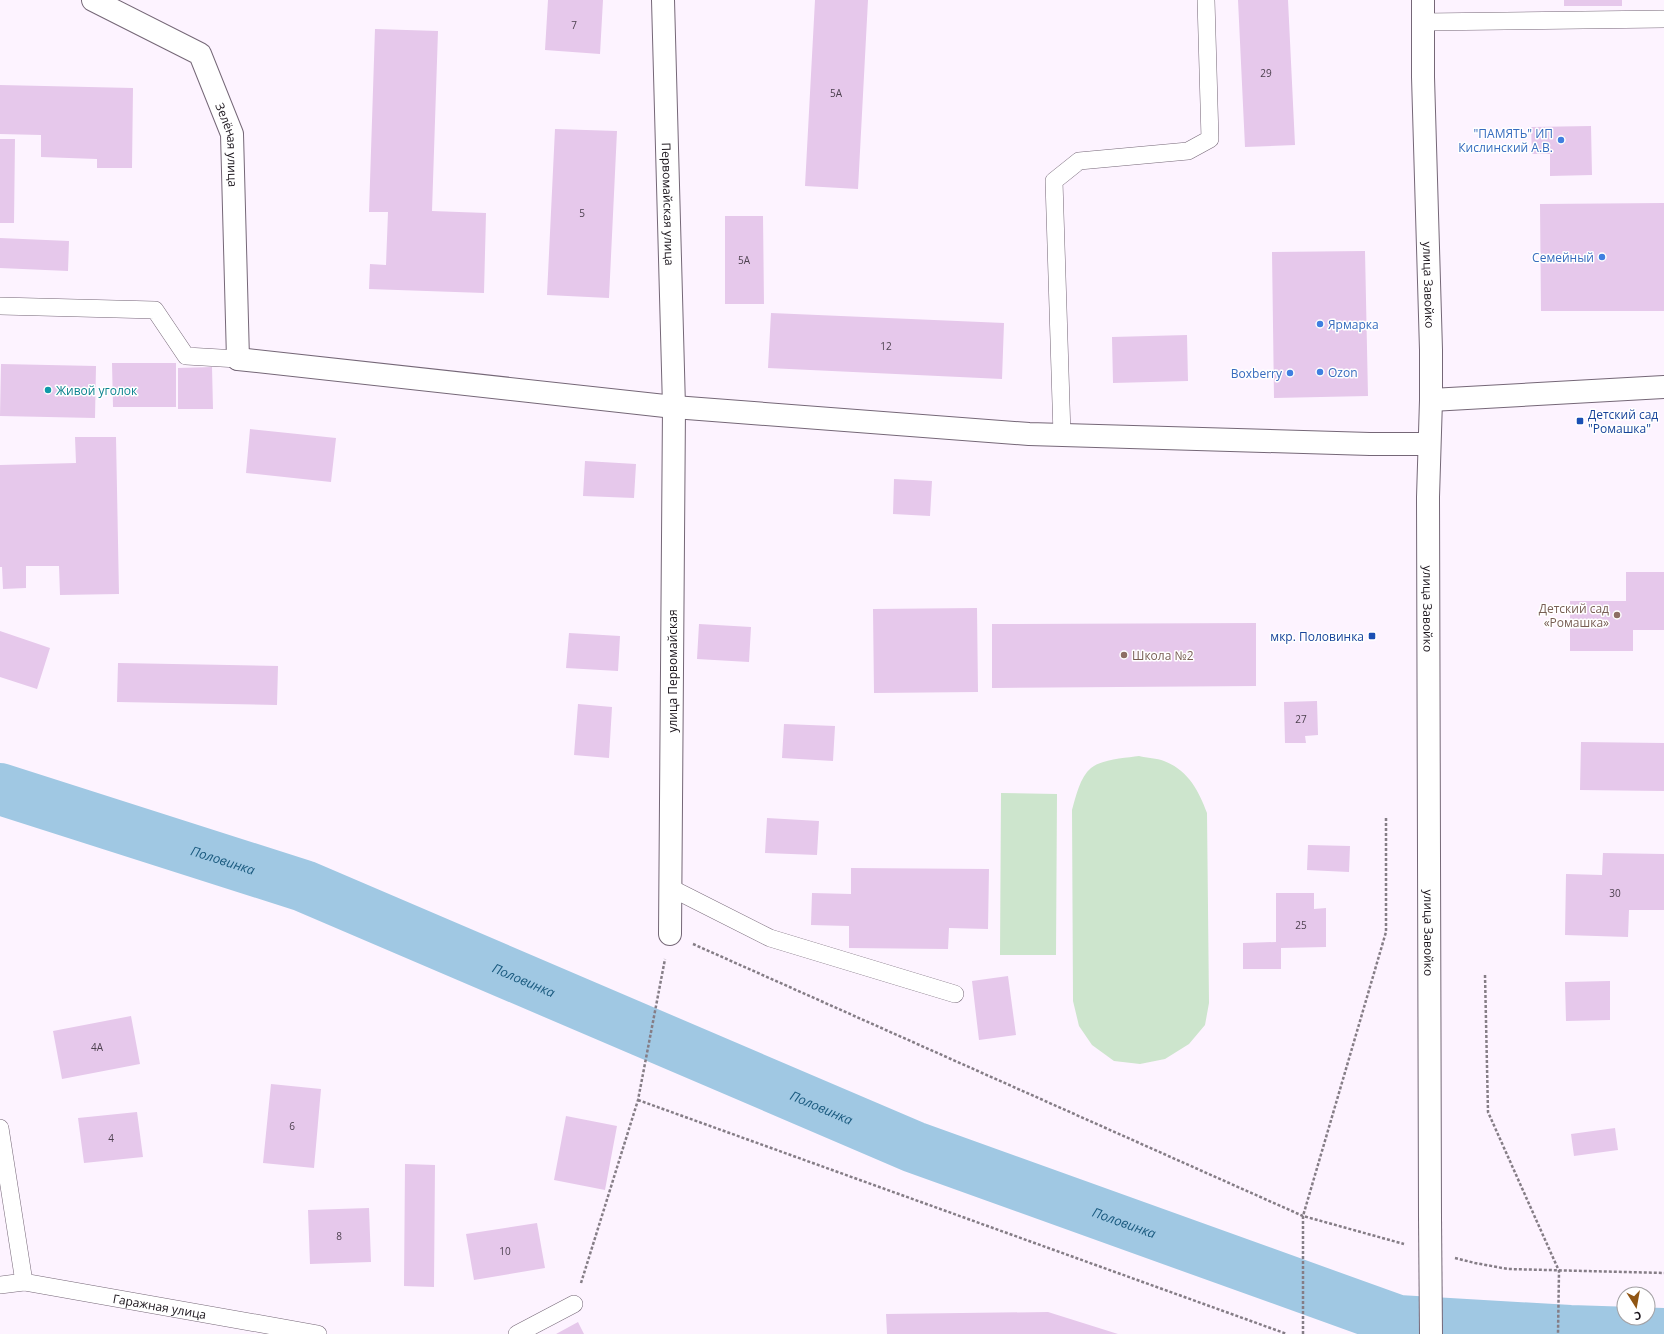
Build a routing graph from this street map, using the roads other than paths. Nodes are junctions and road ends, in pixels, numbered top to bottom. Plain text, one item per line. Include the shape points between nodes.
1 (93, 0) edge
2 (664, 0) edge
3 (1206, 0) edge
4 (1423, 0) edge
5 (1664, 19) edge
6 (1423, 22) junction
7 (0, 306) edge
8 (238, 359) junction
9 (1664, 387) edge
10 (1431, 400) junction
11 (674, 408) junction
12 (1062, 435) junction
13 (1429, 444) junction
14 (671, 888) junction
15 (670, 934) road end
16 (955, 994) dead end
17 (0, 1128) edge
18 (24, 1282) junction
19 (0, 1285) edge
20 (574, 1304) road end
21 (318, 1334) edge
22 (517, 1334) edge
23 (1431, 1334) edge

1 - 8 street, Зелёная улица via 200,54 232,134
2 - 11 street, Первомайская улица
3 - 12 lane via 1210,139 1188,150 1079,161 1054,181
4 - 6 street, улица Завойко
5 - 6 lane
6 - 10 street, улица Завойко
7 - 8 lane via 155,310 186,356
8 - 11 street
9 - 10 street
10 - 13 street, улица Завойко
11 - 12 street
11 - 14 street, улица Первомайская
12 - 13 street
13 - 23 street, улица Завойко, bridge
14 - 15 street, улица Первомайская
14 - 16 lane via 770,938
17 - 18 lane
18 - 19 lane, Гаражная улица
18 - 21 lane, Гаражная улица
20 - 22 lane

